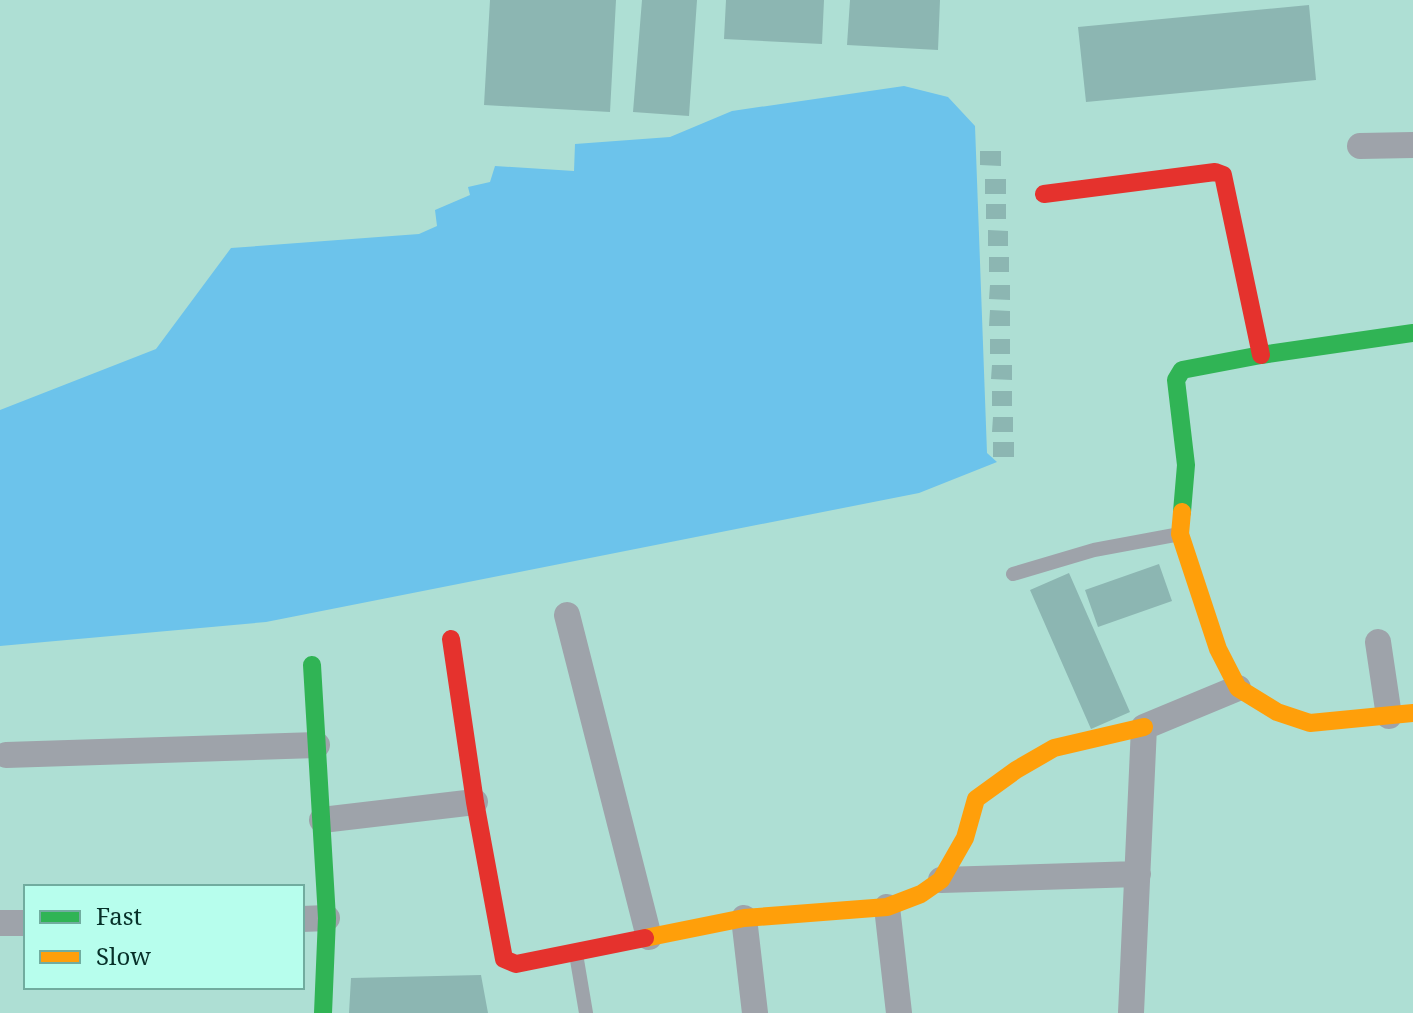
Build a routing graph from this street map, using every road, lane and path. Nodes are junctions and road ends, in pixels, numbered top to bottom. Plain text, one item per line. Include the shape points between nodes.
1 (1413, 145) edge
2 (1360, 146) dead end
3 (1044, 194) dead end
4 (1413, 333) edge
5 (1261, 355) junction
6 (1180, 534) junction
7 (1013, 574) dead end
8 (567, 615) dead end
9 (451, 639) dead end
10 (1378, 642) dead end
11 (312, 665) dead end
12 (1238, 688) junction
13 (1401, 714) edge
14 (1144, 727) junction
15 (317, 745) junction
16 (6, 755) dead end
17 (475, 802) junction
18 (322, 820) junction
19 (1138, 874) junction
20 (941, 880) junction
21 (887, 907) junction
22 (744, 918) junction
23 (314, 919) edge
24 (0, 923) edge
25 (24, 923) edge
26 (649, 937) junction
27 (575, 952) junction
28 (323, 1013) edge
29 (586, 1013) edge
30 (755, 1013) edge
31 (899, 1013) edge
32 (1131, 1013) edge

1 - 2 street
3 - 5 street via 1223,175
4 - 5 street
5 - 6 street via 1182,370 1176,380 1186,465
6 - 7 lane via 1094,550
6 - 12 street via 1218,649
8 - 26 street
9 - 17 street
10 - 13 street
11 - 15 street
12 - 13 street via 1277,712 1310,723
12 - 14 street
14 - 19 street
14 - 20 street via 1054,748 976,799 965,838
15 - 16 street
15 - 18 street
17 - 18 street
17 - 27 street via 504,959 516,964
18 - 23 street
19 - 20 street
19 - 32 street
20 - 21 street
21 - 22 street
21 - 31 street
22 - 26 street
22 - 30 street
23 - 28 street
24 - 25 street
26 - 27 street
27 - 29 lane

